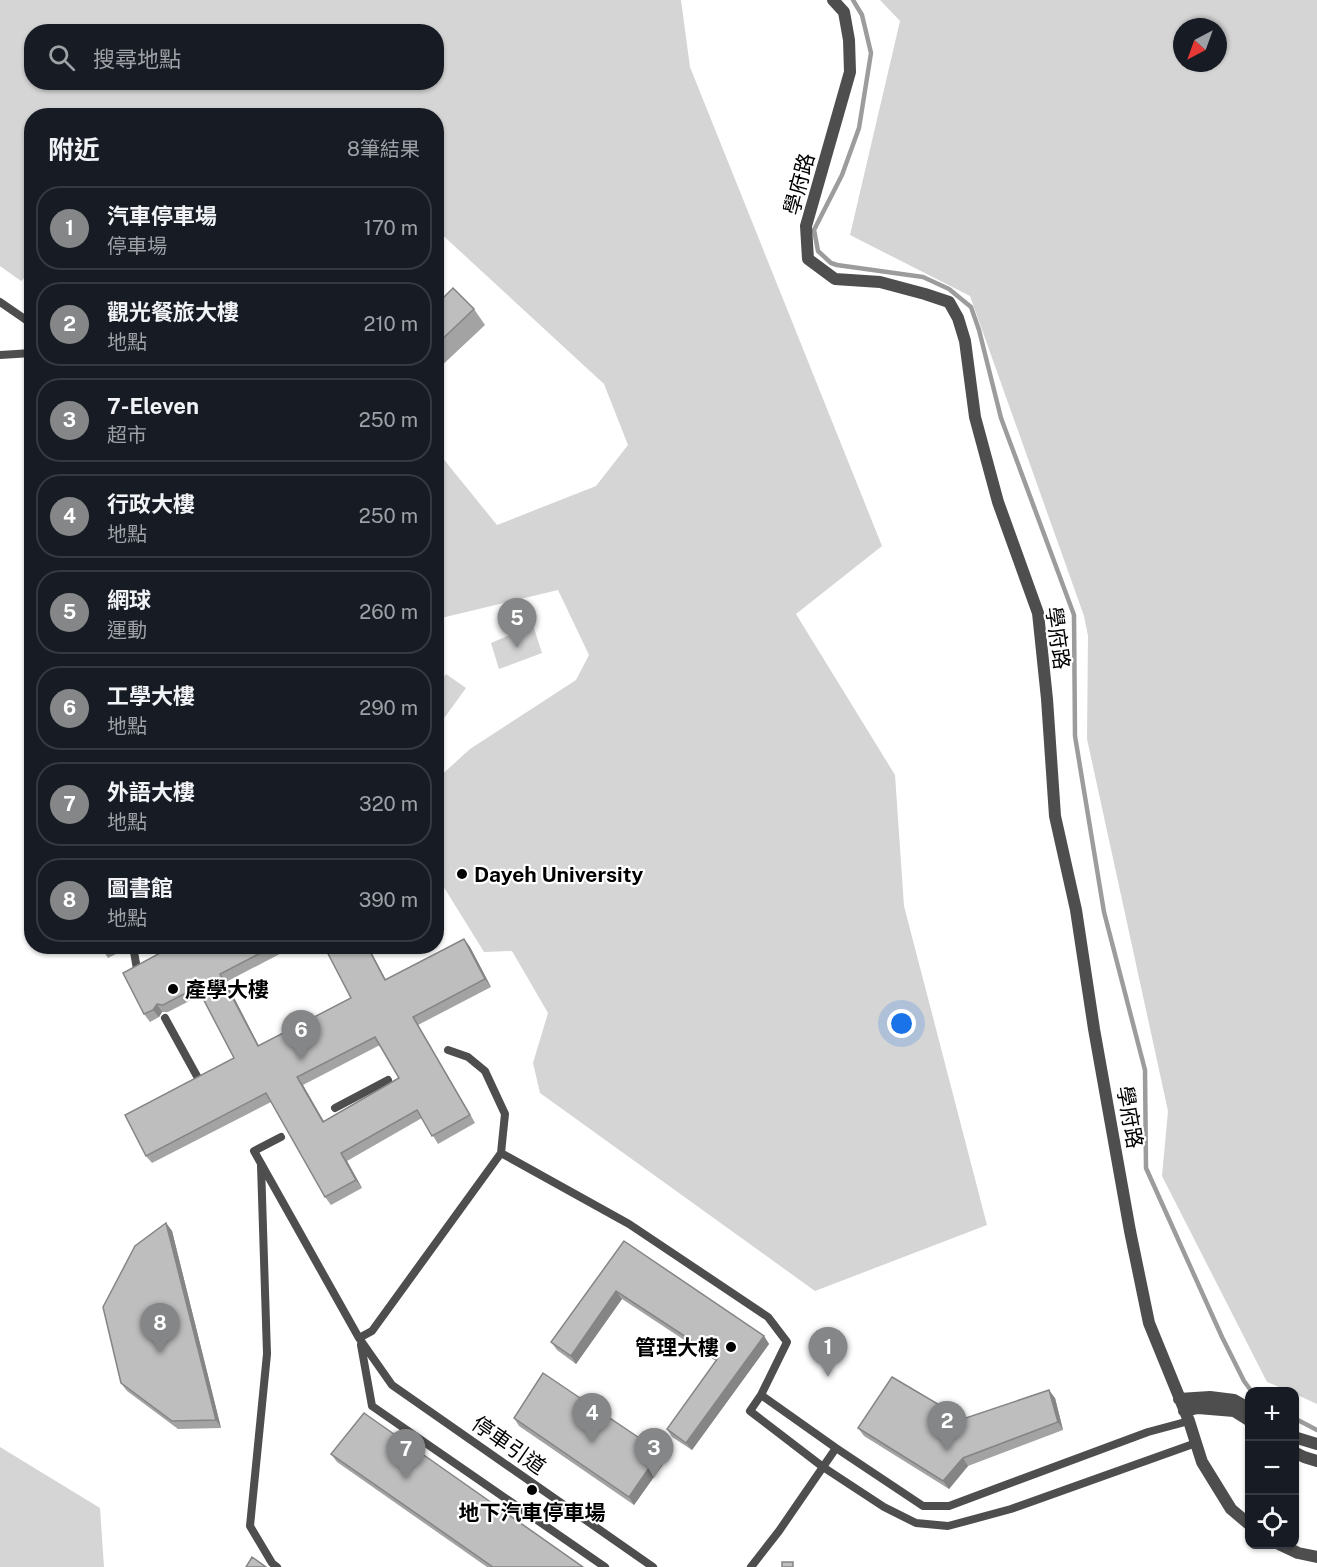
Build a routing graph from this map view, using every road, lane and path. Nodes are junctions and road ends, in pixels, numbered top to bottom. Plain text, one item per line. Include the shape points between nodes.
1 (833, 0) edge
2 (0, 302) edge
3 (24, 318) edge
4 (24, 354) edge
5 (0, 355) edge
6 (134, 954) edge
7 (137, 969) edge
8 (165, 1018) dead end
9 (448, 1050) dead end
10 (198, 1078) edge
11 (388, 1080) dead end
12 (335, 1108) dead end
13 (280, 1137) dead end
14 (501, 1153) junction
15 (261, 1162) junction
16 (359, 1338) junction
17 (760, 1395) junction
18 (1245, 1406) edge
19 (1184, 1410) junction
20 (1245, 1418) edge
21 (1299, 1439) edge
22 (1196, 1443) junction
23 (1317, 1444) edge
24 (836, 1448) junction
25 (1299, 1454) edge
26 (1317, 1461) edge
27 (823, 1467) junction
28 (1245, 1521) edge
29 (1288, 1549) edge
30 (1317, 1557) edge
31 (277, 1567) edge
32 (605, 1567) edge
33 (653, 1567) edge
34 (751, 1567) edge

1 - 19 street, 學府路 via 844,12 850,72 806,226 808,259 835,279 880,282 949,302 958,318 965,341 975,417 998,502 1038,613 1055,816 1076,910 1130,1231 1149,1323
2 - 3 lane
4 - 5 lane
6 - 7 lane
8 - 10 lane
9 - 14 lane via 468,1057 485,1071 505,1114
11 - 12 lane
13 - 15 lane via 254,1150
14 - 16 lane via 372,1331
14 - 17 lane via 629,1224 768,1317 787,1342
15 - 16 lane
15 - 31 lane via 267,1354 250,1526
16 - 32 lane via 372,1406
16 - 33 lane, 停車引道 via 392,1386
17 - 24 lane
17 - 27 lane via 750,1411
18 - 19 street via 1234,1400 1210,1397
19 - 20 street via 1234,1411
19 - 22 street, 學府路
19 - 24 lane via 1148,1432 949,1506 923,1506
21 - 23 street
22 - 27 lane via 1011,1509 948,1526 916,1523
22 - 28 street, 學府路 via 1202,1462 1231,1509
24 - 27 lane
25 - 26 street
27 - 34 lane
29 - 30 street

